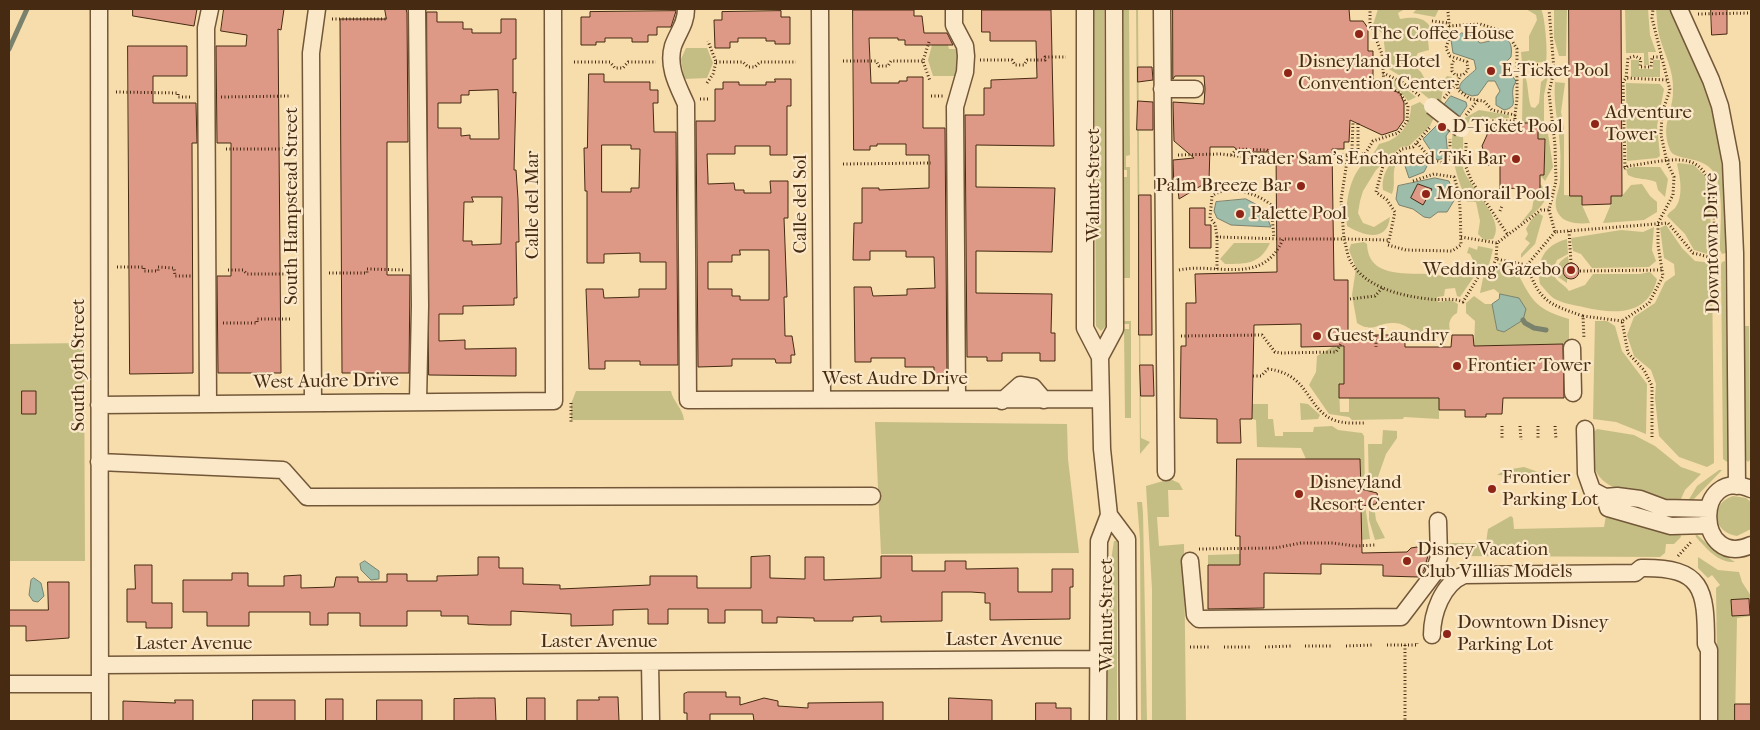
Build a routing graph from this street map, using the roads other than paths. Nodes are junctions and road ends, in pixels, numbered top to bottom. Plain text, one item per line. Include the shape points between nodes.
1 (99, 9) edge
2 (210, 9) edge
3 (317, 9) edge
4 (417, 9) edge
5 (553, 9) edge
6 (686, 9) edge
7 (820, 9) edge
8 (954, 9) edge
9 (1085, 9) edge
10 (1114, 9) edge
11 (1162, 9) edge
12 (1681, 13) edge
13 (1162, 89) junction
14 (1195, 89) dead end
15 (1438, 102) road end
16 (1468, 126) road end
17 (1578, 346) road end
18 (1100, 357) junction
19 (1572, 393) dead end
20 (822, 399) junction
21 (957, 399) junction
22 (1101, 399) junction
23 (418, 401) junction
24 (554, 401) joint
25 (314, 403) junction
26 (208, 404) junction
27 (99, 405) junction
28 (1585, 429) dead end
29 (99, 462) junction
30 (1166, 472) dead end
31 (1744, 487) edge
32 (872, 496) dead end
33 (1109, 515) junction
34 (1708, 516) junction
35 (1438, 522) dead end
36 (1751, 545) edge
37 (1191, 555) road end
38 (1432, 635) dead end
39 (1098, 659) junction
40 (650, 662) junction
41 (100, 665) junction
42 (9, 684) edge
43 (100, 684) junction
44 (100, 721) edge
45 (651, 721) edge
46 (1098, 721) edge
47 (1128, 721) edge
48 (1709, 721) edge

1 - 27 street, South 9th Street
2 - 26 street via 206,28
3 - 25 street, South Hampstead Street via 311,53
4 - 23 street
5 - 24 street, Calle del Mar
6 - 20 street, West Audre Drive via 686,20 673,47 671,61 673,76 686,104 688,400
7 - 20 street, Calle del Sol
8 - 21 street via 954,25 965,46 966,56 955,107
9 - 18 street, Walnut Street via 1085,328
10 - 18 street, Walnut Street via 1115,328
11 - 13 street
12 - 31 street, Downtown Drive via 1712,80 1731,163
13 - 14 street
13 - 30 street
15 - 16 street, bridge
17 - 19 street
18 - 22 street, Walnut Street
20 - 21 street, West Audre Drive
21 - 22 street, West Audre Drive
22 - 33 street, Walnut Street
23 - 24 street, West Audre Drive
23 - 25 street, West Audre Drive
25 - 26 street, West Audre Drive
26 - 27 street, West Audre Drive
27 - 29 street, South 9th Street
28 - 34 street via 1586,473 1599,493 1640,499 1664,508
29 - 32 street via 283,470 308,497
29 - 41 street, South 9th Street
31 - 34 street via 1718,492
33 - 39 street, Walnut Street via 1099,540
33 - 47 street, Walnut Street via 1127,539
34 - 36 street via 1718,541 1735,548
35 - 37 street via 1439,557 1433,575 1401,617 1199,619 1195,615
38 - 48 street via 1435,610 1451,583 1464,575 1634,573 1641,568 1668,564 1699,587 1704,597 1709,650
39 - 40 street, Laster Avenue
39 - 46 street, Walnut Street
40 - 41 street, Laster Avenue
40 - 45 street
41 - 43 street, South 9th Street
42 - 43 street
43 - 44 street, South 9th Street

